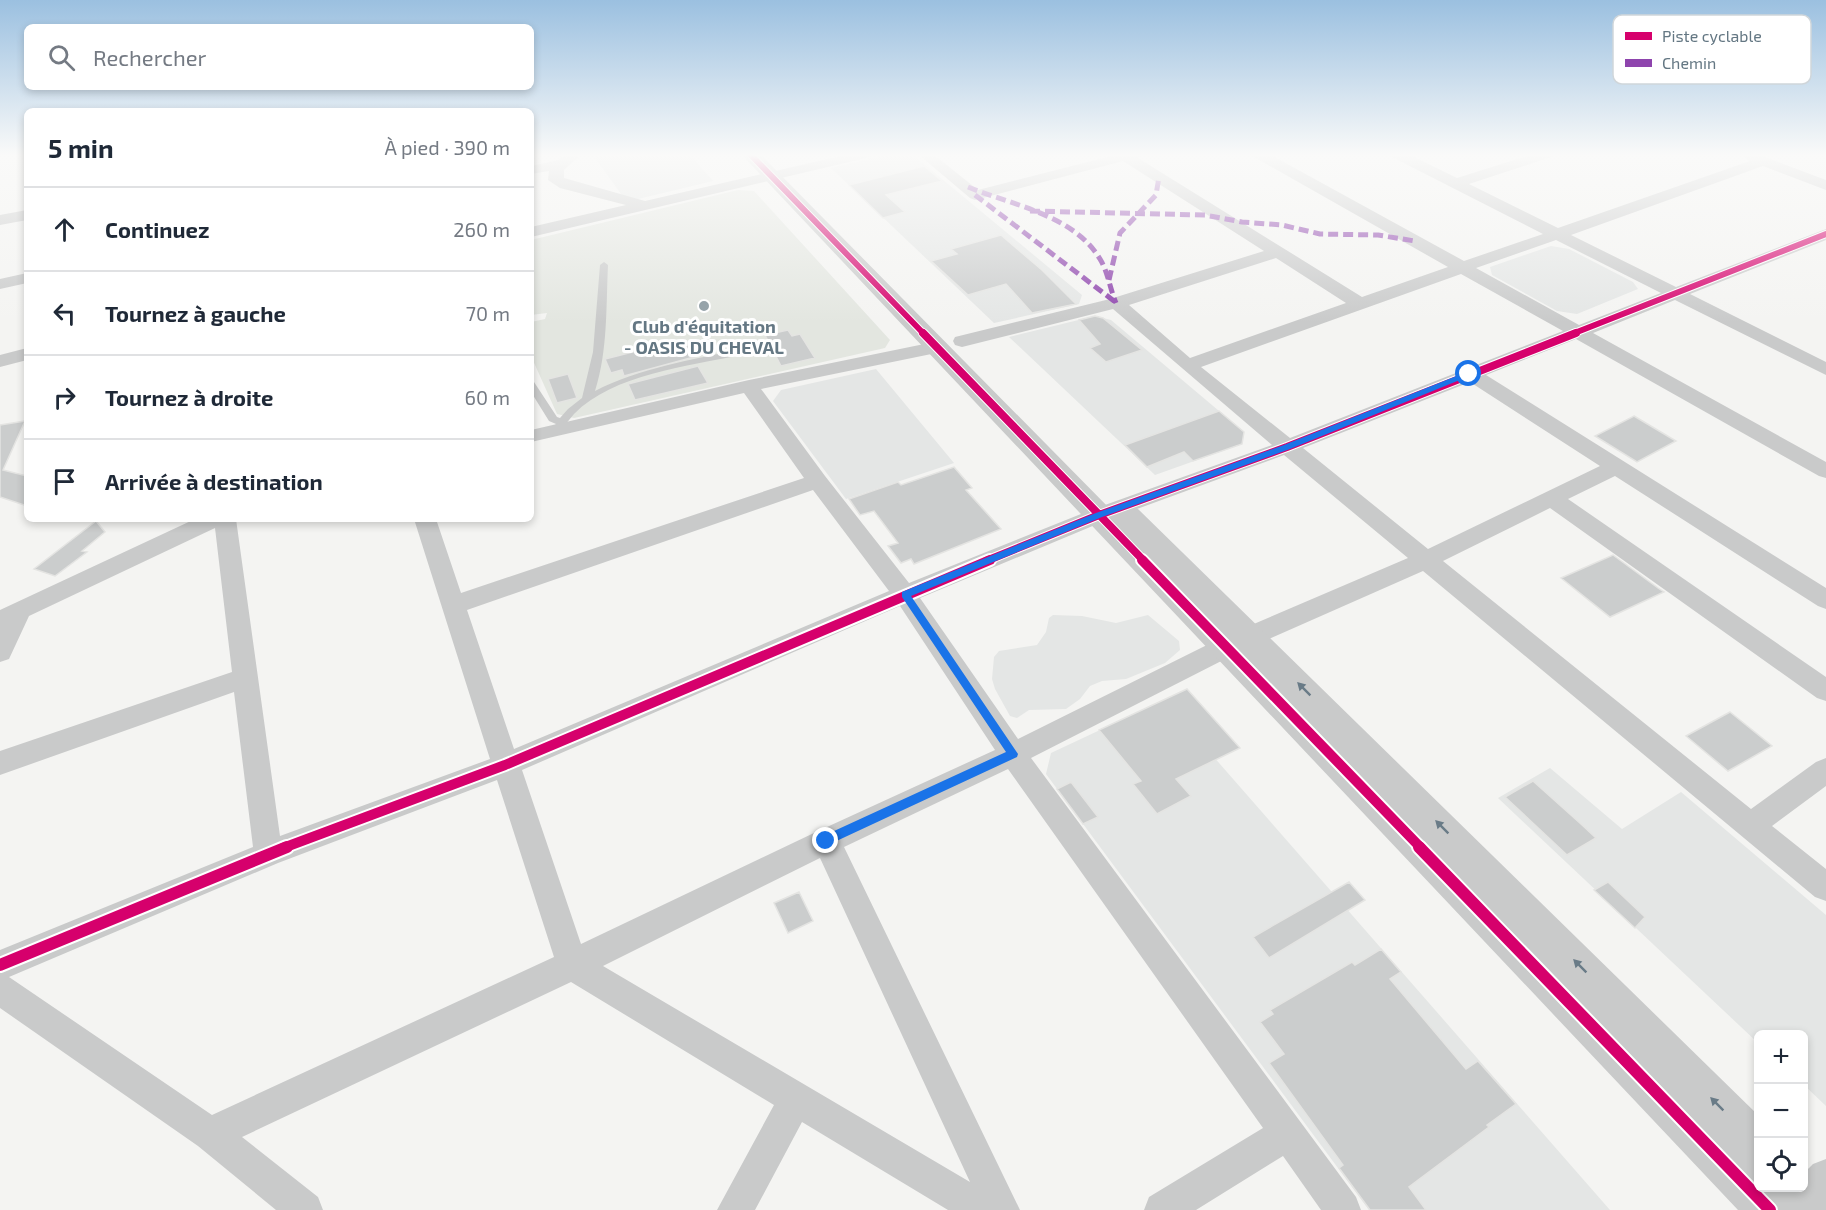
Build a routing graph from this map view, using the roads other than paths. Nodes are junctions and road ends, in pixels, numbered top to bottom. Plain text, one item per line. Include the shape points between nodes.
1 (627, 210) edge
2 (818, 210) edge
3 (1215, 210) edge
4 (1360, 210) edge
5 (1509, 210) edge
6 (1628, 210) edge
7 (24, 216) edge
8 (0, 220) edge
9 (534, 231) edge
10 (1826, 234) edge
11 (1559, 235) junction
12 (1278, 252) junction
13 (604, 265) dead end
14 (1463, 268) junction
15 (24, 279) edge
16 (0, 284) edge
17 (1674, 293) junction
18 (1116, 303) junction
19 (1360, 304) junction
20 (1577, 332) junction
21 (950, 344) junction
22 (741, 352) dead end
23 (24, 355) edge
24 (0, 361) edge
25 (1187, 365) junction
26 (1826, 369) edge
27 (1469, 374) junction
28 (749, 386) junction
29 (534, 389) edge
30 (586, 400) junction
31 (558, 426) junction
32 (534, 435) edge
33 (1287, 447) junction
34 (1616, 467) junction
35 (1826, 471) edge
36 (818, 481) junction
37 (1551, 498) junction
38 (1110, 511) junction
39 (208, 522) edge
40 (225, 522) edge
41 (426, 522) edge
42 (1426, 560) junction
43 (905, 595) junction
44 (1826, 600) edge
45 (454, 605) junction
46 (10, 614) edge
47 (1239, 641) junction
48 (0, 652) edge
49 (246, 677) junction
50 (1826, 691) edge
51 (1013, 754) junction
52 (0, 763) edge
53 (505, 765) junction
54 (1826, 770) edge
55 (1751, 825) junction
56 (826, 841) junction
57 (268, 854) junction
58 (1826, 887) edge
59 (0, 965) edge
60 (572, 965) junction
61 (0, 989) edge
62 (795, 1099) junction
63 (1288, 1133) junction
64 (210, 1134) junction
65 (1754, 1141) edge
66 (1802, 1198) edge
67 (305, 1210) edge
68 (735, 1210) edge
69 (982, 1210) edge
70 (1002, 1210) edge
71 (1162, 1210) edge
72 (1343, 1210) edge

1 - 9 street
2 - 21 street
3 - 12 street
4 - 14 street
5 - 11 street
6 - 11 street
7 - 8 street
10 - 17 street
11 - 14 street
11 - 17 street
12 - 18 street
12 - 19 street
13 - 30 lane via 592,388
14 - 19 street
14 - 20 street
15 - 16 street
17 - 20 street
17 - 26 street
18 - 21 street
18 - 25 street
19 - 25 street
20 - 27 street
20 - 35 street
21 - 28 street
21 - 38 street
22 - 30 lane via 630,379
23 - 24 street
25 - 33 street
27 - 33 street
27 - 34 street
28 - 31 street
28 - 36 street
29 - 31 lane
30 - 31 lane
31 - 32 street
33 - 38 street
33 - 42 street
34 - 37 street
34 - 44 street
36 - 43 street
36 - 45 street
37 - 42 street
37 - 50 street
38 - 43 street
38 - 47 street
39 - 46 street
40 - 49 street
41 - 45 street
42 - 47 street
42 - 55 street
43 - 51 street
43 - 53 street
45 - 53 street
46 - 48 street
47 - 51 street
65 -> 47 street
47 - 66 street
49 - 52 street
49 - 57 street
51 - 56 street
51 - 63 street
53 - 57 street
53 - 60 street
54 - 55 street
55 - 58 street
56 - 60 street
56 - 70 street
57 - 59 street
60 - 62 street
60 - 64 street
61 - 64 street
62 - 68 street
62 - 69 street
63 - 71 street
63 - 72 street
64 - 67 street

